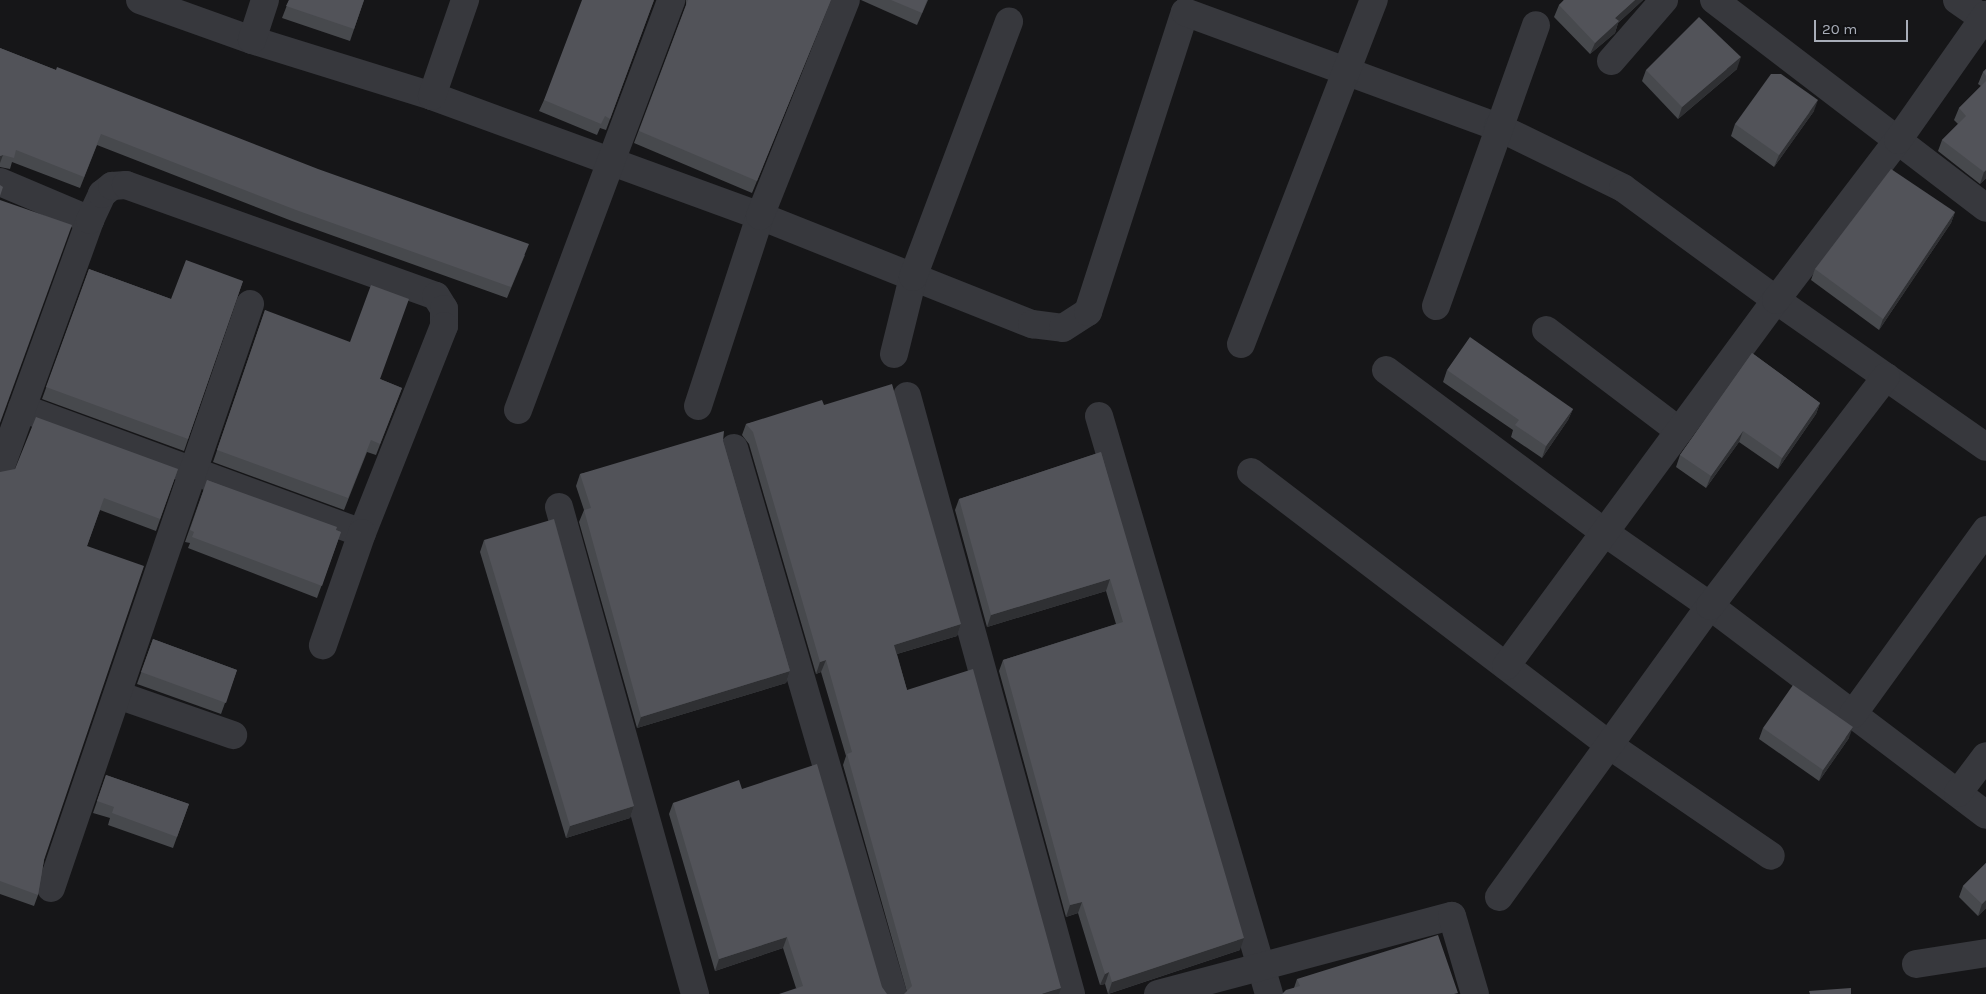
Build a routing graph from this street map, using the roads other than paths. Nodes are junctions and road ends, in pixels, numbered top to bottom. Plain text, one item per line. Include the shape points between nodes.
1 (140, 0) edge
2 (265, 0) edge
3 (465, 0) edge
4 (670, 0) edge
5 (846, 0) edge
6 (1374, 0) edge
7 (1664, 0) edge
8 (1714, 0) edge
9 (1957, 0) edge
10 (1985, 18) edge
11 (1009, 22) dead end
12 (1536, 25) dead end
13 (252, 40) junction
14 (1611, 61) dead end
15 (1349, 72) junction
16 (432, 96) junction
17 (1498, 127) junction
18 (1898, 140) junction
19 (610, 161) junction
20 (0, 182) edge
21 (1986, 208) edge
22 (760, 216) junction
23 (90, 220) junction
24 (913, 277) junction
25 (1776, 300) junction
26 (250, 304) dead end
27 (1436, 306) dead end
28 (1546, 330) dead end
29 (1241, 344) dead end
30 (894, 354) dead end
31 (1386, 370) dead end
32 (1886, 377) junction
33 (907, 396) dead end
34 (698, 406) dead end
35 (22, 408) junction
36 (518, 410) dead end
37 (1099, 416) dead end
38 (1679, 431) junction
39 (1986, 447) edge
40 (734, 448) dead end
41 (0, 469) edge
42 (195, 471) junction
43 (1251, 472) dead end
44 (559, 507) dead end
45 (1986, 530) edge
46 (1604, 532) junction
47 (362, 533) junction
48 (1710, 606) junction
49 (323, 645) dead end
50 (1506, 666) junction
51 (118, 695) junction
52 (1853, 714) junction
53 (233, 735) dead end
54 (1609, 745) junction
55 (1986, 756) edge
56 (1958, 793) junction
57 (1986, 815) edge
58 (1771, 856) dead end
59 (51, 888) dead end
60 (1498, 897) dead end
61 (1986, 953) edge
62 (1916, 964) dead end
63 (1261, 965) junction
64 (695, 994) edge
65 (892, 994) edge
66 (1071, 994) edge
67 (1158, 994) edge
68 (1270, 994) edge
69 (1475, 994) edge

1 - 13 street
2 - 13 street
3 - 16 street
4 - 19 street
5 - 22 street
6 - 15 street
7 - 14 street
8 - 18 street
9 - 10 street
10 - 18 street
11 - 24 street
12 - 17 street
13 - 16 street
15 - 17 street
15 - 24 street via 1185,12 1088,312 1063,328 1032,324
15 - 29 street
16 - 19 street
17 - 25 street via 1623,188
17 - 27 street
18 - 21 street
18 - 25 street
19 - 22 street
19 - 36 street
20 - 23 street
22 - 24 street
22 - 34 street
23 - 35 street
23 - 47 street via 102,194 112,186 126,185 436,296 444,309 444,326
24 - 30 street
25 - 32 street
25 - 38 street
26 - 42 street
28 - 38 street
31 - 46 street
32 - 39 street
32 - 48 street
33 - 66 street
35 - 41 street
35 - 42 street
37 - 63 street
38 - 46 street
40 - 65 street
42 - 47 street
42 - 51 street
43 - 50 street
44 - 64 street
45 - 52 street
46 - 48 street
46 - 50 street
47 - 49 street
48 - 52 street
48 - 54 street
50 - 54 street
51 - 53 street
51 - 59 street
52 - 56 street
54 - 58 street
54 - 60 street
55 - 56 street
56 - 57 street
61 - 62 street
63 - 67 street
63 - 68 street
63 - 69 street via 1452,916

